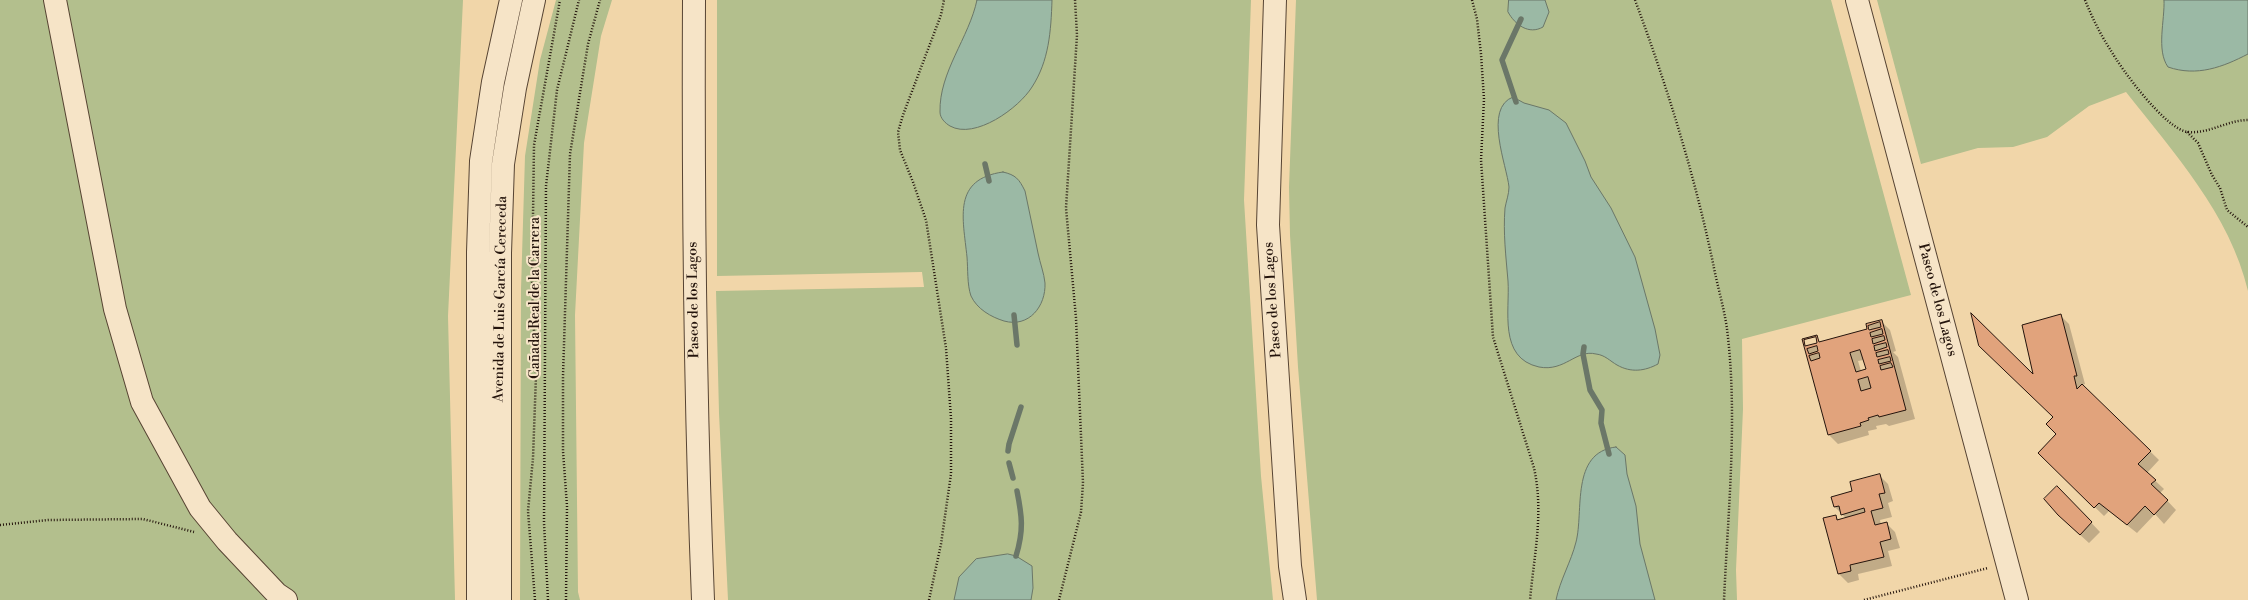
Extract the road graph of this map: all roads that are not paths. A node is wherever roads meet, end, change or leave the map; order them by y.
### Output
1 (55, 0) edge
2 (511, 0) edge
3 (534, 0) edge
4 (694, 0) edge
5 (1275, 0) edge
6 (1856, 0) edge
7 (286, 600) edge
8 (478, 600) edge
9 (500, 600) edge
10 (703, 600) edge
11 (1295, 600) edge
12 (2017, 600) edge

1 - 7 street
2 - 8 street, Avenida de Luis García Cereceda
3 - 9 street, Avenida de Luis García Cereceda
4 - 10 street, Paseo de los Lagos
5 - 11 street, Paseo de los Lagos
6 - 12 street, Paseo de los Lagos

